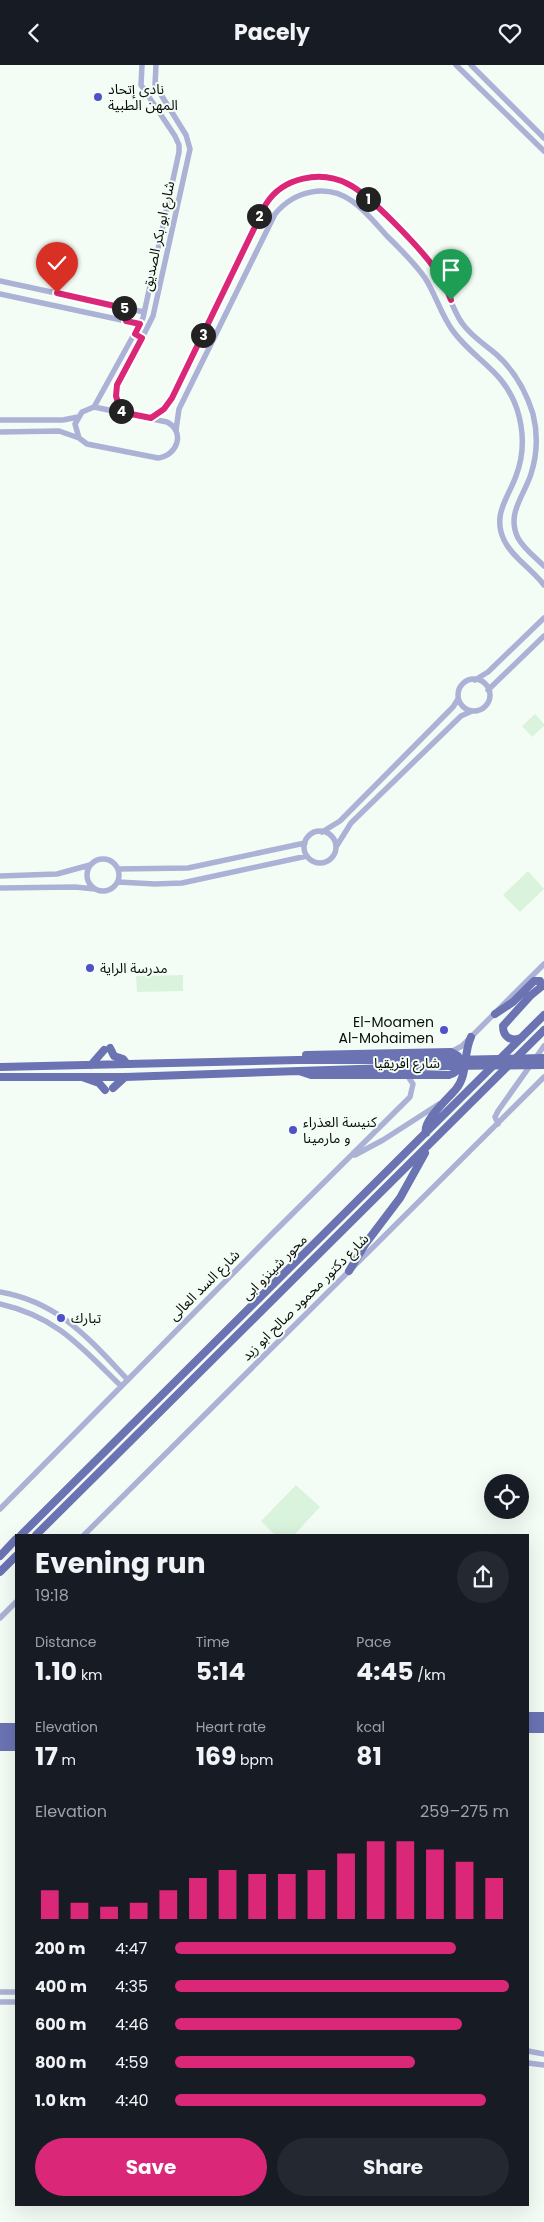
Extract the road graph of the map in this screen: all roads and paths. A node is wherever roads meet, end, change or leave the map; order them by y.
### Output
1 (142, 65) edge
2 (156, 65) edge
3 (456, 65) edge
4 (472, 65) edge
5 (186, 135) junction
6 (544, 138) edge
7 (177, 140) junction
8 (544, 151) edge
9 (0, 281) edge
10 (0, 293) edge
11 (128, 309) junction
12 (144, 312) junction
13 (126, 321) junction
14 (140, 324) junction
15 (135, 334) junction
16 (142, 338) junction
17 (94, 407) junction
18 (121, 412) junction
19 (78, 417) junction
20 (151, 418) junction
21 (0, 421) edge
22 (176, 430) junction
23 (0, 432) edge
24 (79, 437) junction
25 (544, 566) edge
26 (544, 585) edge
27 (544, 618) edge
28 (544, 636) edge
29 (475, 680) junction
30 (488, 690) junction
31 (458, 699) junction
32 (472, 711) junction
33 (322, 832) junction
34 (305, 843) junction
35 (336, 847) junction
36 (307, 856) junction
37 (90, 865) junction
38 (118, 869) junction
39 (0, 876) edge
40 (118, 882) junction
41 (0, 888) edge
42 (95, 889) junction
43 (544, 964) edge
44 (495, 1013) junction
45 (544, 1015) edge
46 (544, 1030) edge
47 (471, 1037) junction
48 (521, 1038) junction
49 (544, 1046) edge
50 (451, 1052) junction
51 (544, 1058) edge
52 (298, 1060) junction
53 (127, 1064) junction
54 (91, 1065) junction
55 (544, 1065) edge
56 (0, 1067) edge
57 (298, 1070) junction
58 (407, 1075) junction
59 (80, 1076) junction
60 (0, 1077) edge
61 (125, 1077) junction
62 (544, 1077) edge
63 (447, 1099) junction
64 (498, 1123) junction
65 (426, 1133) junction
66 (427, 1148) junction
67 (351, 1156) junction
68 (349, 1271) junction
69 (0, 1292) edge
70 (0, 1304) edge
71 (128, 1380) junction
72 (121, 1386) junction
73 (0, 1509) edge
74 (22, 1534) edge
75 (37, 1534) edge
76 (85, 1534) edge
77 (15, 1540) edge
78 (0, 1555) edge
79 (15, 1557) edge
80 (0, 1572) edge
81 (15, 1603) edge
82 (0, 1618) edge
83 (529, 1716) edge
84 (544, 1716) edge
85 (529, 1721) edge
86 (544, 1721) edge
87 (0, 1727) edge
88 (15, 1727) edge
89 (529, 1729) edge
90 (544, 1729) edge
91 (0, 1733) edge
92 (15, 1733) edge
93 (529, 1734) edge
94 (544, 1734) edge
95 (0, 1741) edge
96 (15, 1741) edge
97 (0, 1747) edge
98 (15, 1747) edge
99 (15, 1991) edge
100 (0, 1992) edge
101 (15, 2002) edge
102 (0, 2003) edge
103 (529, 2051) edge
104 (544, 2054) edge
105 (529, 2063) edge
106 (544, 2065) edge

1 - 7 street
2 - 5 street, شارع ابو بكر الصديق
3 - 8 street
4 - 6 street
5 - 7 street
5 - 16 street, شارع ابو بكر الصديق
7 - 12 street, شارع ابو بكر الصديق
9 - 11 street
10 - 13 street
11 - 12 street
11 - 13 street
12 - 14 street, شارع ابو بكر الصديق
13 - 14 street
14 - 15 street, شارع ابو بكر الصديق
15 - 16 street
15 - 17 street, شارع ابو بكر الصديق
16 - 18 street, شارع ابو بكر الصديق
17 - 18 street
17 - 19 street
18 - 20 street
19 - 21 street
19 - 24 street
20 - 22 street
20 - 25 street
22 - 24 street
22 - 26 street
23 - 24 street
27 - 29 street
28 - 30 street
29 - 30 street
29 - 31 street
30 - 32 street
31 - 32 street
31 - 33 street
32 - 35 street
33 - 34 street
33 - 35 street
34 - 36 street
34 - 38 street
35 - 36 street
36 - 40 street
37 - 38 street
37 - 39 street
37 - 42 street
38 - 40 street
40 - 42 street
41 - 42 street
43 - 44 street
44 - 47 street
44 - 48 main road
45 - 48 main road, محور شينزو ابى
46 - 66 main road, محور شينزو ابى
47 - 50 street
47 - 63 main road
48 - 65 main road, محور شينزو ابى
49 - 64 street
50 - 52 main road, شارع افريقيا
50 - 58 main road, شارع افريقيا
51 - 52 main road, bridge
52 - 53 main road, شارع افريقيا
53 - 54 main road, شارع افريقيا
53 - 54 main road
54 - 56 main road, شارع افريقيا
55 - 57 main road, bridge
57 - 58 main road, شارع افريقيا
57 - 61 main road, شارع افريقيا
58 - 67 street, شارع السد العالى
59 - 60 main road, شارع افريقيا
59 - 61 main road, شارع افريقيا
59 - 61 main road
62 - 64 street, شارع دكتور محمود صالح ابو زيد
63 - 65 main road
63 - 67 street
64 - 68 street, شارع دكتور محمود صالح ابو زيد
65 - 74 main road, محور شينزو ابى
66 - 68 main road
66 - 75 main road, محور شينزو ابى
67 - 71 street, شارع السد العالى
68 - 76 street, شارع دكتور محمود صالح ابو زيد
69 - 71 street
70 - 72 street
71 - 72 street, شارع السد العالى
72 - 73 street, شارع السد العالى
77 - 78 main road
79 - 80 main road
81 - 82 street
83 - 84 main road
85 - 86 main road
87 - 88 main road
89 - 90 main road
91 - 92 main road
93 - 94 main road
95 - 96 main road
97 - 98 main road
99 - 100 street
101 - 102 street
103 - 104 street
105 - 106 street

